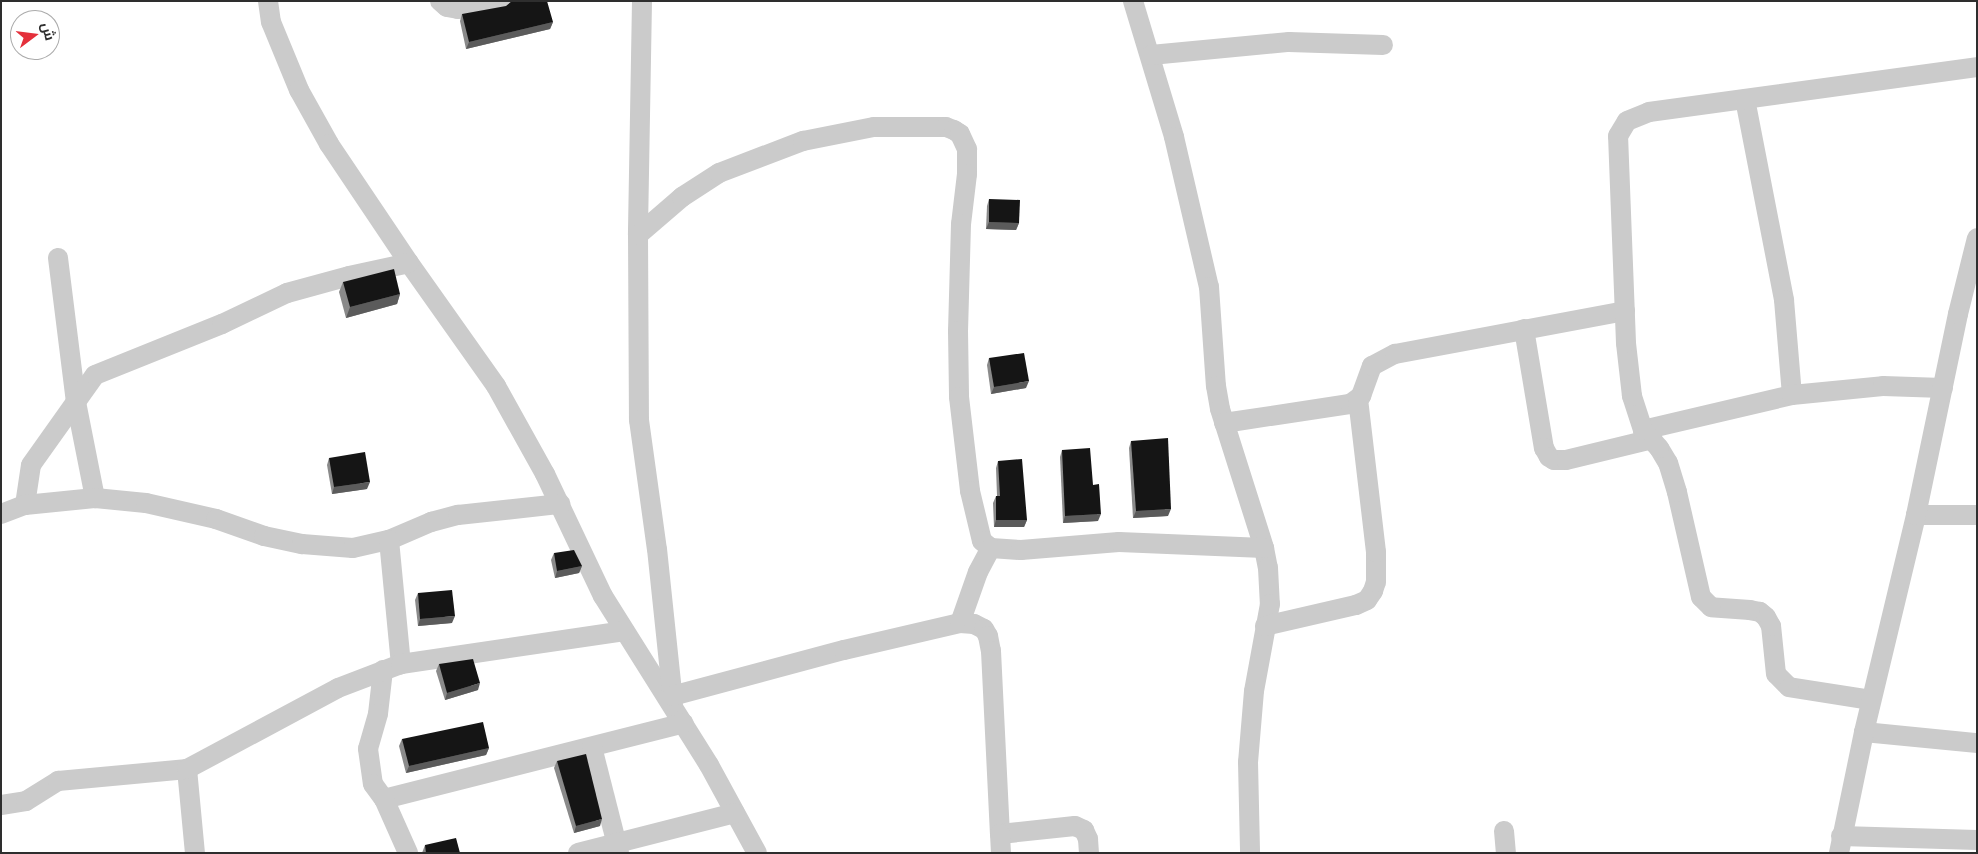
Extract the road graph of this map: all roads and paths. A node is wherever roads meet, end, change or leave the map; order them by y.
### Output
1 (268, 1) edge
2 (440, 1) edge
3 (501, 1) edge
4 (642, 1) edge
5 (1133, 1) edge
6 (1383, 44) dead end
7 (1151, 55) junction
8 (1977, 67) edge
9 (1744, 98) junction
10 (638, 234) junction
11 (1977, 238) edge
12 (58, 258) dead end
13 (409, 264) junction
14 (1625, 311) junction
15 (1524, 330) junction
16 (1943, 388) junction
17 (1792, 395) junction
18 (1358, 399) junction
19 (76, 402) junction
20 (1224, 423) junction
21 (1647, 434) junction
22 (95, 498) junction
23 (560, 504) junction
24 (25, 505) junction
25 (1, 514) edge
26 (1916, 515) junction
27 (1977, 515) edge
28 (389, 540) junction
29 (991, 548) junction
30 (1264, 548) junction
31 (960, 623) junction
32 (1265, 626) junction
33 (625, 631) junction
34 (392, 667) junction
35 (673, 700) junction
36 (1871, 700) junction
37 (684, 723) junction
38 (1864, 732) junction
39 (1977, 743) edge
40 (592, 747) junction
41 (187, 769) junction
42 (384, 800) junction
43 (1, 805) edge
44 (735, 812) junction
45 (1504, 831) dead end
46 (1977, 840) edge
47 (1000, 843) edge
48 (1840, 845) edge
49 (618, 848) edge
50 (195, 853) edge
51 (408, 853) edge
52 (578, 853) edge
53 (757, 853) edge
54 (1089, 853) edge
55 (1250, 853) edge
56 (1506, 853) edge

1 - 13 street
2 - 3 street
4 - 10 street
5 - 7 street
6 - 7 street
7 - 20 street
8 - 9 street
9 - 14 street
9 - 17 street
10 - 29 street
10 - 35 street
11 - 16 street
12 - 19 street
13 - 19 street
13 - 23 street
14 - 15 street
14 - 21 street
15 - 18 street
15 - 21 street
16 - 17 street
16 - 26 street
17 - 21 street
18 - 20 street
18 - 32 street
19 - 22 street
19 - 24 street
20 - 30 street
21 - 36 street
22 - 24 street
22 - 28 street
23 - 28 street
23 - 33 street
24 - 25 street
26 - 27 street
26 - 36 street
28 - 34 street
29 - 30 street
29 - 31 street
30 - 32 street
31 - 35 street
31 - 47 street
32 - 55 street
33 - 34 street
33 - 35 street
34 - 41 street
34 - 42 street
35 - 37 street
36 - 38 street
37 - 40 street
37 - 44 street
38 - 39 street
38 - 48 street
40 - 42 street
40 - 49 street
41 - 43 street
41 - 50 street
42 - 51 street
44 - 49 street
44 - 53 street
45 - 56 street
46 - 48 street
47 - 54 street
49 - 52 street

